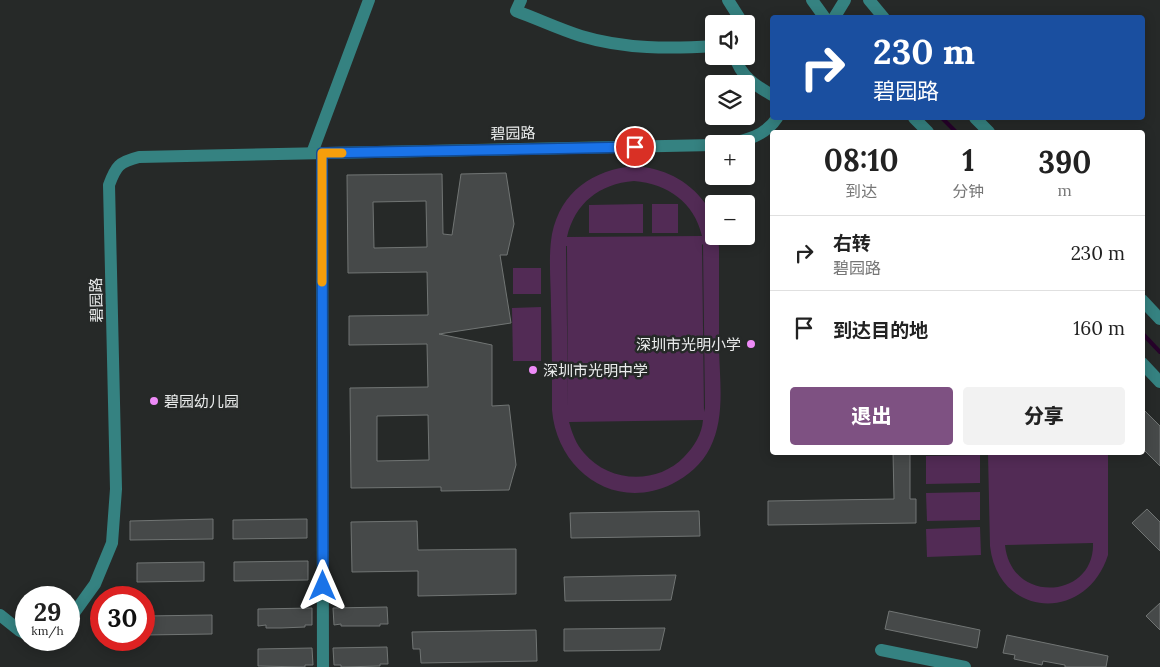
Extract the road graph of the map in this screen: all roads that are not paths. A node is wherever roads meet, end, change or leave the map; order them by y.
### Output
1 (369, 0) edge
2 (520, 0) edge
3 (728, 0) edge
4 (812, 0) edge
5 (845, 0) edge
6 (869, 0) edge
7 (737, 15) edge
8 (823, 15) edge
9 (836, 15) edge
10 (882, 15) edge
11 (705, 47) edge
12 (739, 65) edge
13 (770, 94) edge
14 (776, 120) edge
15 (916, 120) edge
16 (978, 120) edge
17 (926, 130) edge
18 (987, 130) edge
19 (755, 137) edge
20 (705, 145) edge
21 (317, 153) junction
22 (1145, 303) edge
23 (1160, 319) edge
24 (1145, 366) edge
25 (1160, 382) edge
26 (80, 605) edge
27 (0, 616) edge
28 (15, 627) edge
29 (881, 650) dead end
30 (323, 667) edge
31 (965, 667) edge

1 - 21 street
2 - 11 street
3 - 7 street
4 - 8 street
5 - 9 street
6 - 10 street
12 - 13 street
14 - 19 street
15 - 17 street
16 - 18 street
20 - 21 street, 碧园路
21 - 26 street, 碧园路
21 - 30 street
22 - 23 street
24 - 25 street
27 - 28 street
29 - 31 street

